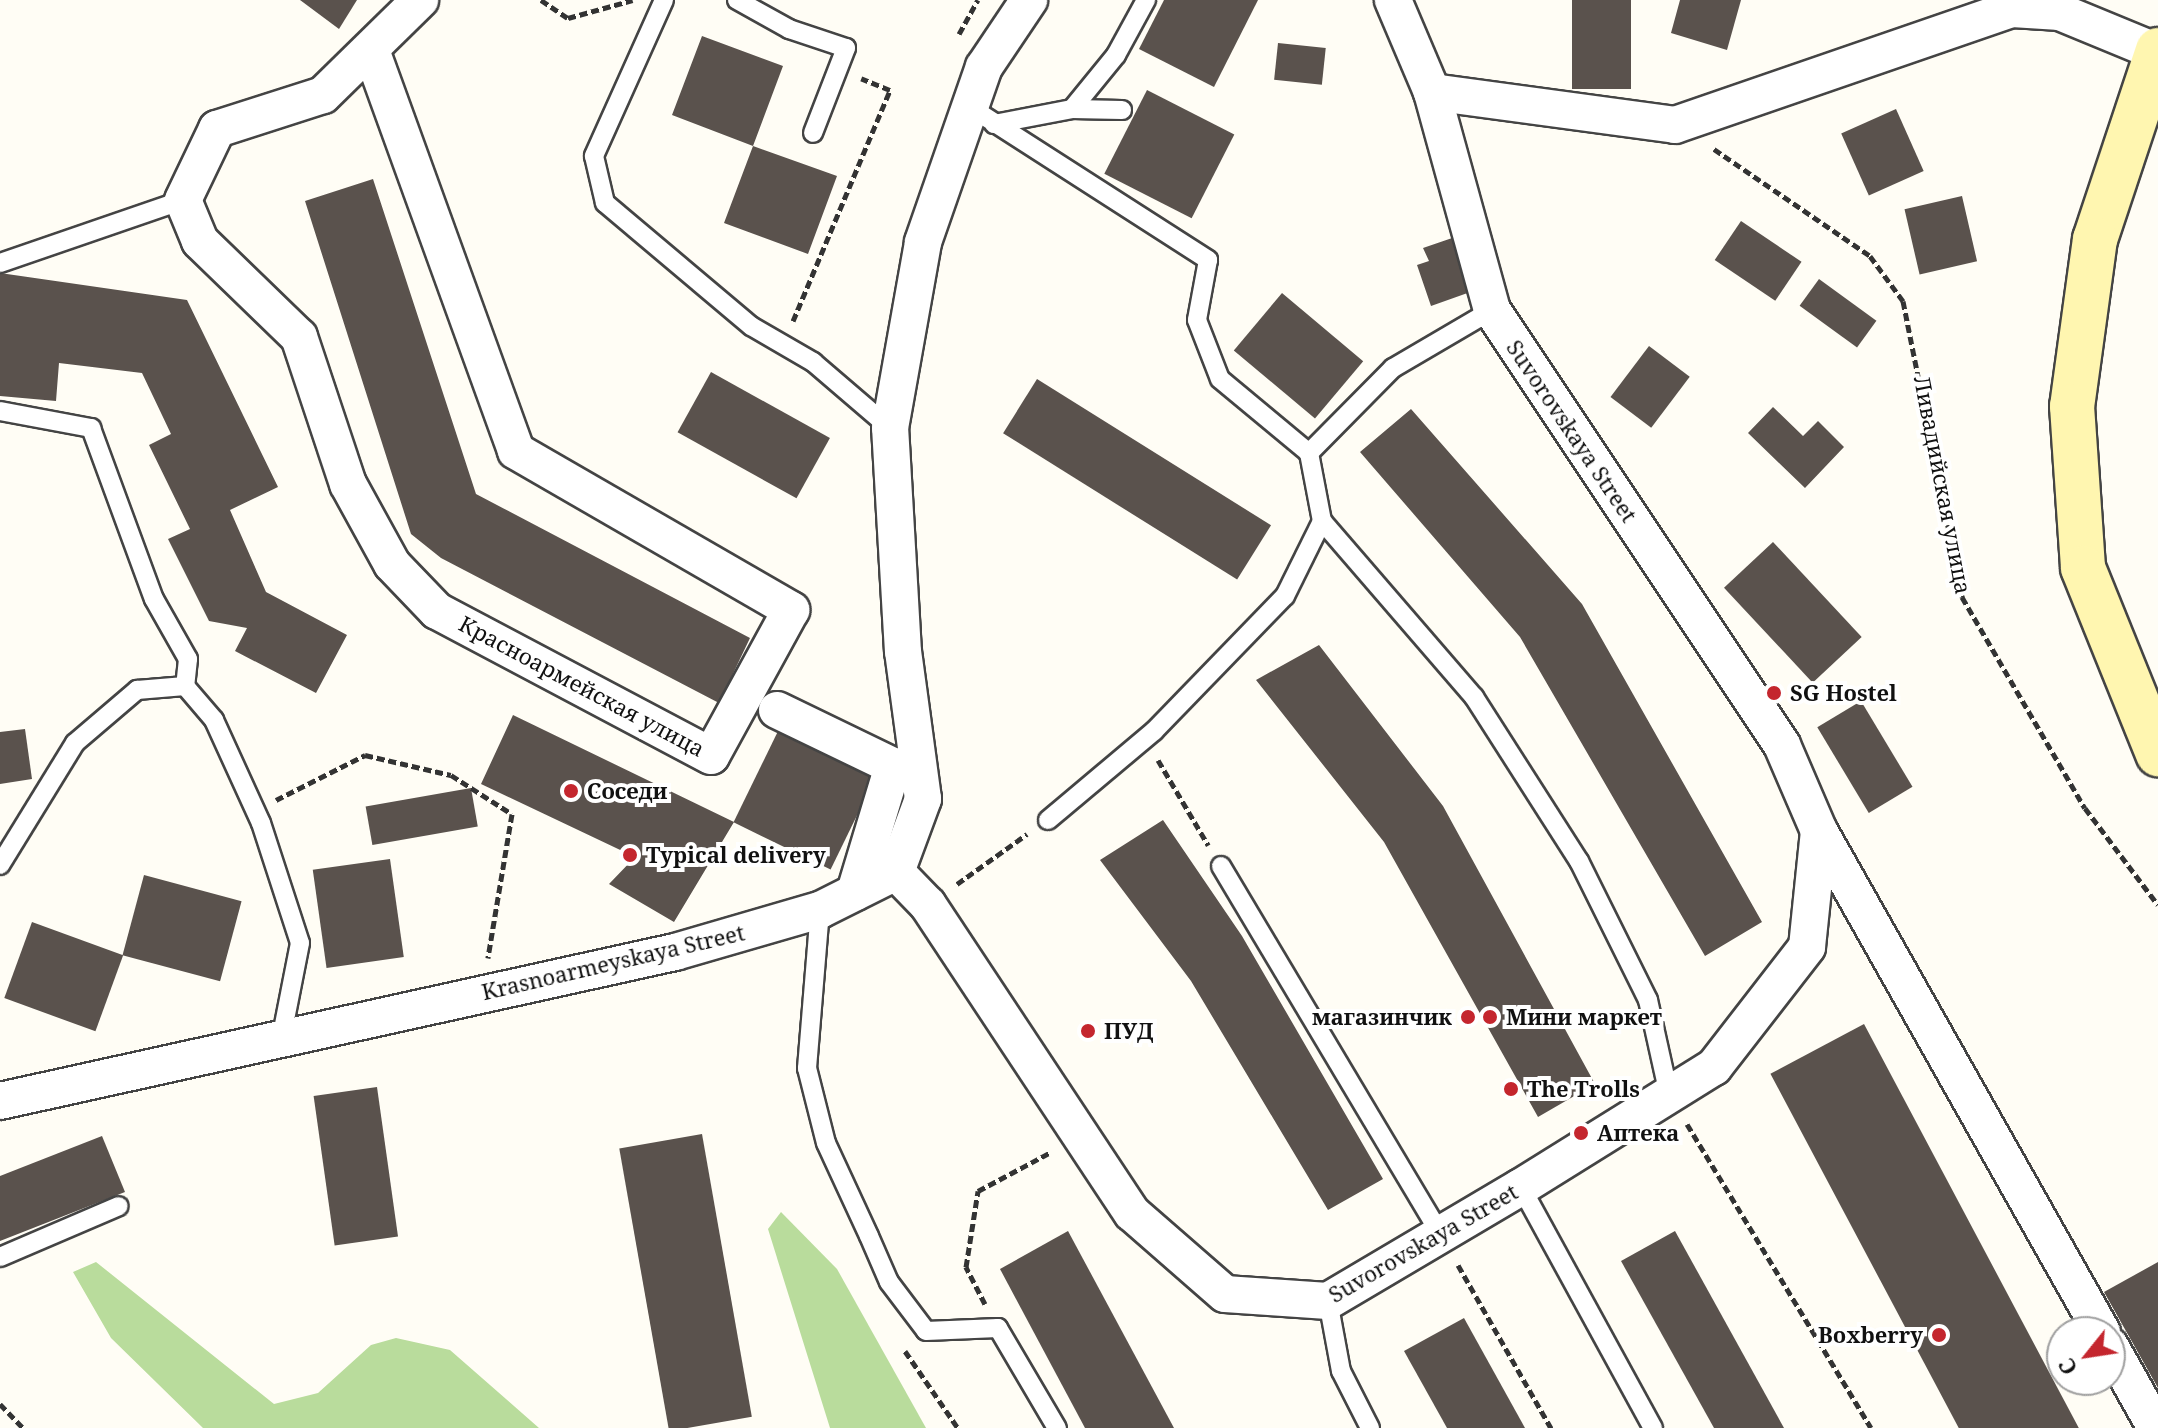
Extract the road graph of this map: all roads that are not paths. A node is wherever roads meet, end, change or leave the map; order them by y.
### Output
1 (420, 0) edge
2 (664, 0) edge
3 (737, 0) edge
4 (1029, 0) edge
5 (1146, 0) edge
6 (1393, 0) edge
7 (371, 50) junction
8 (2157, 51) edge
9 (1432, 92) junction
10 (1072, 109) junction
11 (1122, 110) dead end
12 (982, 116) junction
13 (2158, 131) edge
14 (813, 133) dead end
15 (183, 200) junction
16 (0, 263) edge
17 (1492, 310) junction
18 (0, 411) edge
19 (890, 428) junction
20 (1309, 453) junction
21 (1322, 521) junction
22 (185, 686) junction
23 (2158, 694) edge
24 (777, 710) dead end
25 (2158, 754) edge
26 (1048, 820) road end
27 (1819, 831) junction
28 (1221, 866) road end
29 (3, 867) edge
30 (896, 872) junction
31 (855, 892) junction
32 (820, 910) junction
33 (282, 1035) junction
34 (1669, 1095) junction
35 (0, 1100) edge
36 (1521, 1187) junction
37 (119, 1206) dead end
38 (1440, 1233) junction
39 (0, 1257) edge
40 (1328, 1301) junction
41 (2093, 1316) edge
42 (2126, 1375) edge
43 (1057, 1428) edge
44 (1370, 1428) edge
45 (1653, 1428) edge
46 (2156, 1428) edge

1 - 7 street
2 - 19 lane
3 - 14 lane
4 - 12 street
5 - 10 lane
6 - 9 street, Suvorovskaya Street
7 - 15 street
7 - 15 street, Красноармейская улица
8 - 9 street
8 - 25 main road
9 - 17 street, Suvorovskaya Street
10 - 11 lane
10 - 12 lane
12 - 19 street
12 - 20 lane
13 - 23 main road
15 - 16 lane
17 - 20 lane
17 - 27 street, Suvorovskaya Street
18 - 22 lane
19 - 30 street
20 - 21 lane
21 - 26 lane
21 - 34 lane
22 - 29 lane
22 - 33 lane
24 - 31 street
27 - 34 street, Suvorovskaya Street
27 - 41 street, Suvorovskaya Street
28 - 38 lane
30 - 31 street, Krasnoarmeyskaya Street
30 - 40 street, Suvorovskaya Street
31 - 32 street, Krasnoarmeyskaya Street
32 - 33 street, Krasnoarmeyskaya Street
32 - 43 lane
33 - 35 street, Krasnoarmeyskaya Street
34 - 36 street, Suvorovskaya Street
36 - 38 street, Suvorovskaya Street
36 - 45 lane
37 - 39 lane
38 - 40 street, Suvorovskaya Street
40 - 44 lane
42 - 46 street

